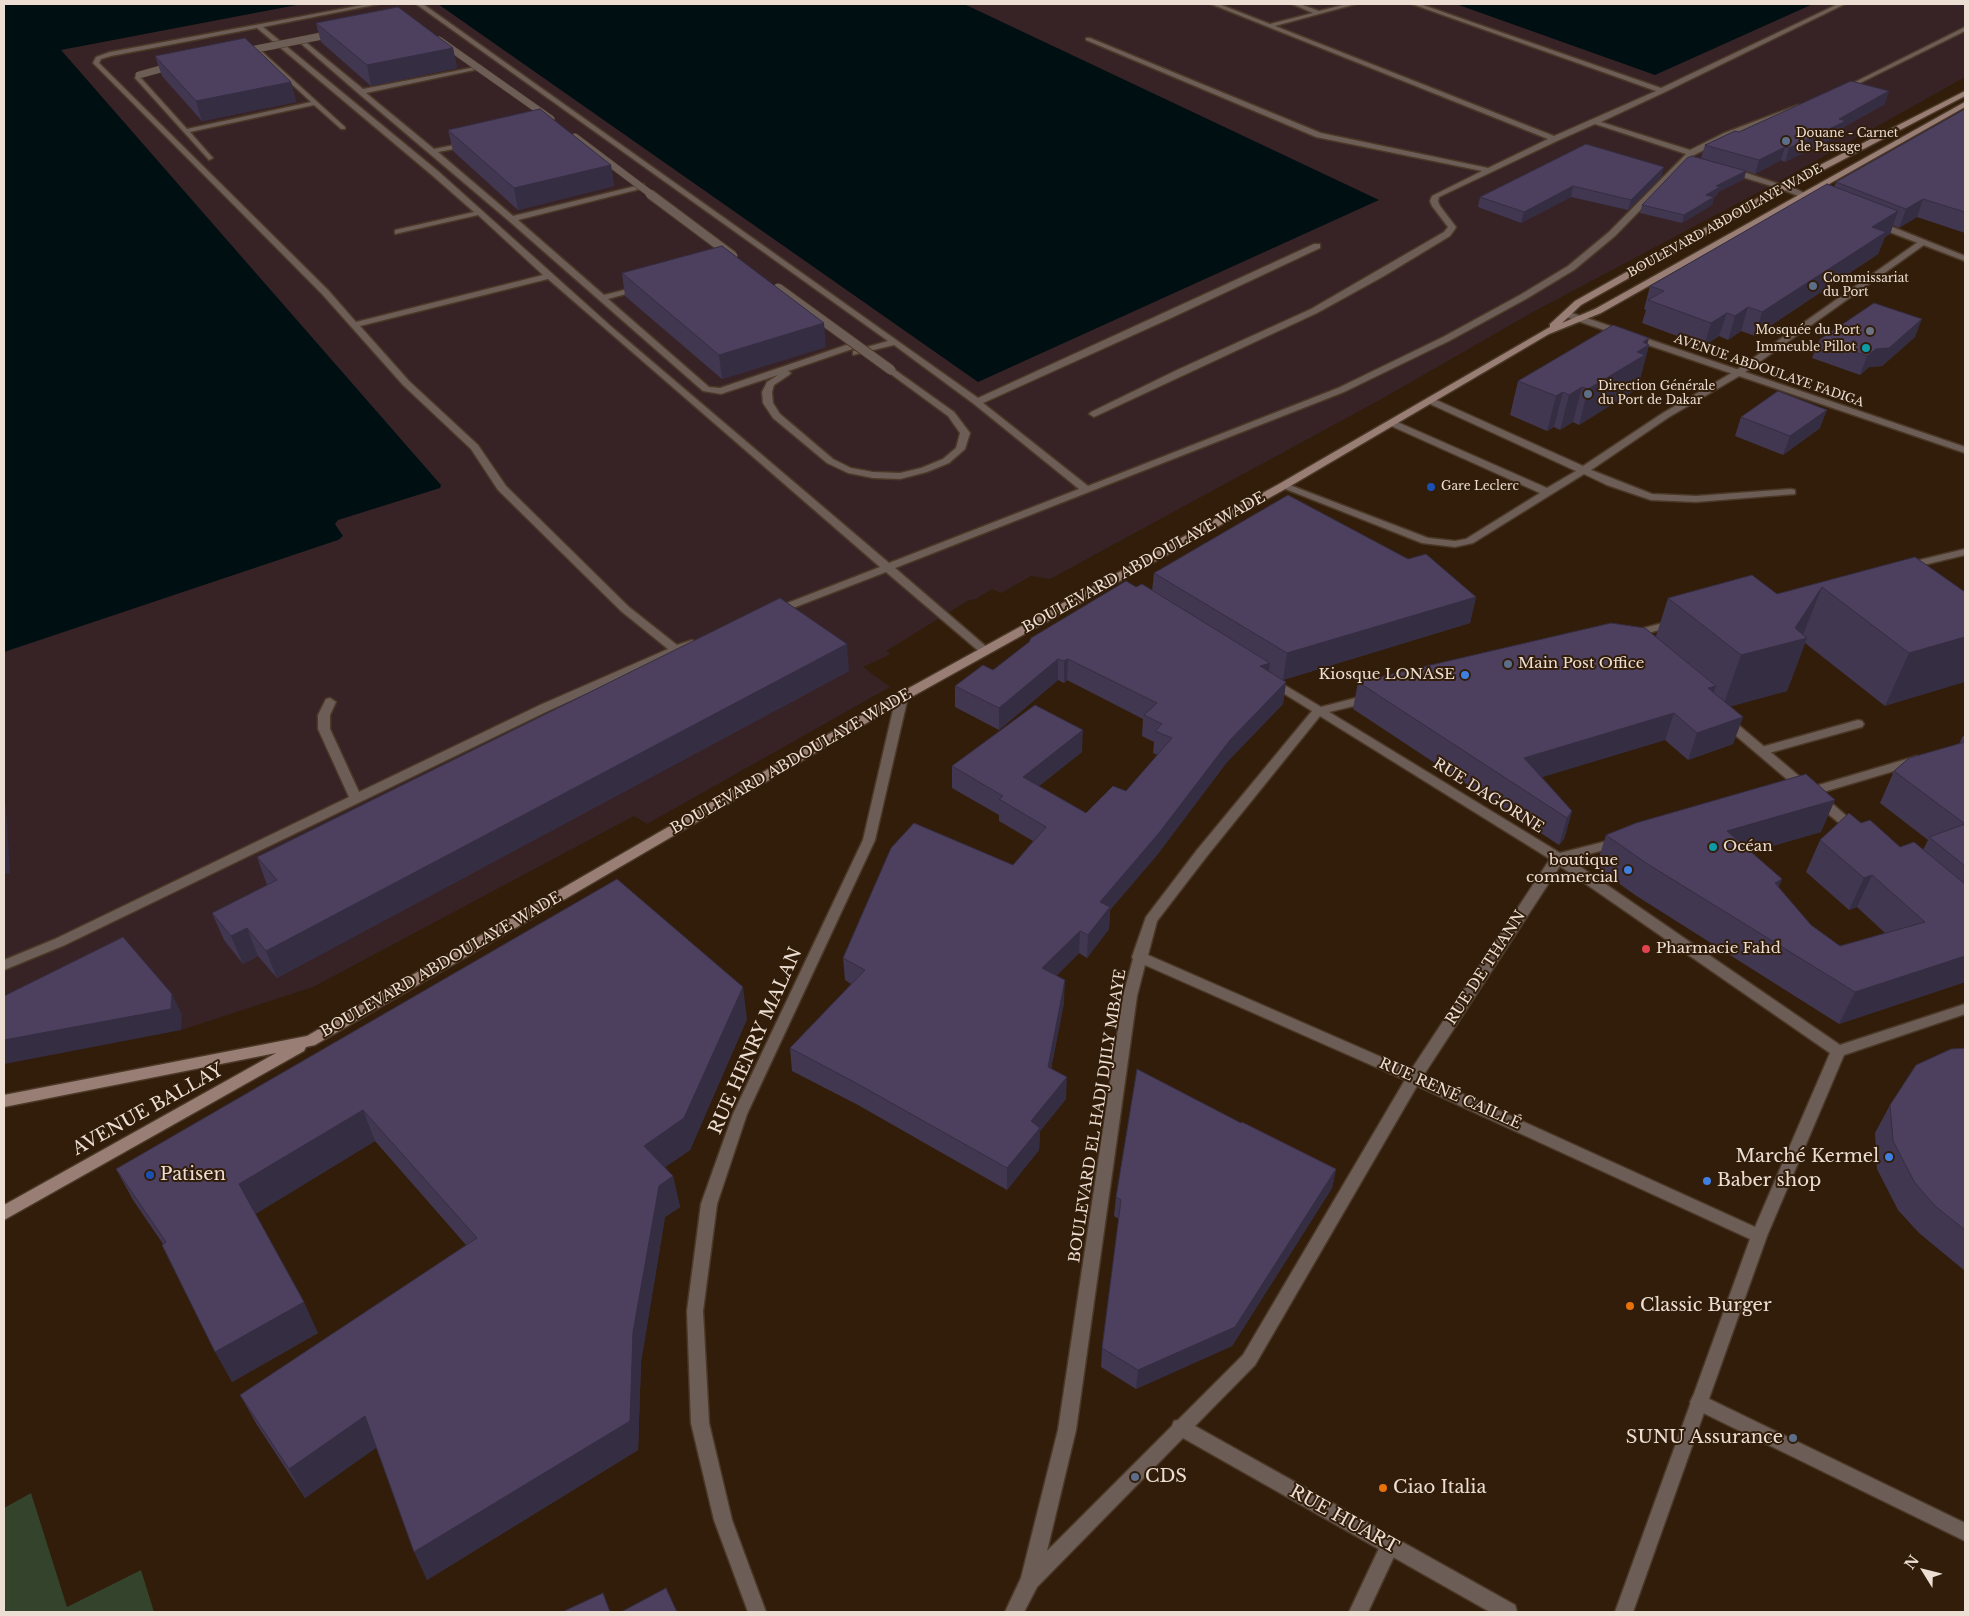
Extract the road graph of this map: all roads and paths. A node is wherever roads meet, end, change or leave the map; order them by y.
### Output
1 (376, 4) edge
2 (419, 4) edge
3 (1214, 4) edge
4 (1295, 4) edge
5 (1353, 4) edge
6 (1415, 4) edge
7 (1842, 4) edge
8 (1319, 13) junction
9 (1270, 26) junction
10 (259, 27) junction
11 (1965, 29) edge
12 (347, 31) edge
13 (434, 36) edge
14 (1088, 39) dead end
15 (300, 40) junction
16 (257, 49) junction
17 (229, 54) edge
18 (183, 64) edge
19 (479, 67) junction
20 (1663, 91) junction
21 (360, 92) junction
22 (1837, 92) edge
23 (1965, 93) edge
24 (316, 103) junction
25 (1807, 103) edge
26 (1965, 104) edge
27 (1595, 122) junction
28 (548, 125) edge
29 (343, 128) dead end
30 (564, 129) edge
31 (187, 130) junction
32 (1554, 139) junction
33 (475, 142) edge
34 (430, 152) junction
35 (1691, 157) junction
36 (209, 158) dead end
37 (1724, 169) edge
38 (1487, 170) junction
39 (641, 186) junction
40 (1784, 187) junction
41 (1803, 194) junction
42 (1822, 202) edge
43 (478, 212) junction
44 (512, 219) junction
45 (1868, 220) edge
46 (398, 232) dead end
47 (1924, 242) junction
48 (1317, 246) dead end
49 (1965, 258) edge
50 (730, 262) edge
51 (548, 276) junction
52 (770, 282) edge
53 (648, 285) edge
54 (603, 298) junction
55 (1566, 314) junction
56 (1578, 319) junction
57 (354, 325) junction
58 (1546, 332) junction
59 (895, 342) junction
60 (855, 345) junction
61 (1738, 373) junction
62 (1431, 401) junction
63 (977, 402) junction
64 (1094, 414) dead end
65 (1392, 423) junction
66 (1965, 450) edge
67 (1584, 470) junction
68 (1283, 486) junction
69 (1087, 490) junction
70 (1547, 492) junction
71 (1791, 492) dead end
72 (1965, 552) edge
73 (889, 568) junction
74 (1892, 570) edge
75 (768, 614) edge
76 (1692, 619) edge
77 (703, 639) edge
78 (1640, 648) edge
79 (675, 649) junction
80 (985, 651) junction
81 (1260, 674) edge
82 (1384, 694) edge
83 (902, 697) junction
84 (330, 702) dead end
85 (1318, 710) junction
86 (1716, 713) edge
87 (1858, 724) dead end
88 (1762, 751) junction
89 (1929, 756) edge
90 (1810, 792) junction
91 (1792, 797) edge
92 (356, 799) junction
93 (1862, 835) edge
94 (1632, 839) edge
95 (1558, 858) junction
96 (1139, 957) junction
97 (4, 965) edge
98 (1965, 1009) edge
99 (310, 1041) junction
100 (1838, 1051) junction
101 (1414, 1078) junction
102 (4, 1100) edge
103 (4, 1213) edge
104 (1759, 1236) junction
105 (1700, 1402) junction
106 (1180, 1427) junction
107 (1965, 1532) edge
108 (1390, 1546) junction
109 (1030, 1581) junction
110 (757, 1612) edge
111 (1014, 1612) edge
112 (1358, 1612) edge
113 (1508, 1612) edge
114 (1624, 1612) edge

1 - 10 street
2 - 59 street
3 - 9 street
4 - 8 street
5 - 8 street
6 - 20 street
7 - 20 street
8 - 9 street
9 - 32 street
10 - 43 street
10 - 57 street
11 - 22 street
12 - 15 street, bridge
13 - 19 street, bridge
14 - 38 street
15 - 16 street, bridge
15 - 21 street
16 - 17 street, bridge
16 - 24 street
18 - 31 street, bridge
19 - 21 street
19 - 28 street, bridge
20 - 27 street
21 - 34 street
23 - 40 street, BOULEVARD ABDOULAYE WADE
24 - 29 street
24 - 31 street
25 - 35 street
26 - 41 street, BOULEVARD ABDOULAYE WADE
27 - 32 street
27 - 35 street
30 - 39 street, bridge
31 - 36 street
32 - 38 street
33 - 34 street
34 - 44 street
35 - 69 street
37 - 40 street
38 - 64 street
39 - 44 street
39 - 50 street, bridge
40 - 41 street
40 - 55 street, BOULEVARD ABDOULAYE WADE
41 - 42 street
41 - 56 street, BOULEVARD ABDOULAYE WADE
43 - 46 street
43 - 51 street
44 - 54 street
45 - 47 street
47 - 49 street
47 - 61 street
48 - 63 street
51 - 57 street
51 - 73 street
52 - 60 street, bridge
53 - 54 street
54 - 60 street
55 - 56 street, AVENUE ABDOULAYE FADIGA
55 - 58 street, BOULEVARD ABDOULAYE WADE
56 - 58 street, BOULEVARD ABDOULAYE WADE
56 - 61 street, AVENUE ABDOULAYE FADIGA
57 - 79 street
58 - 62 street, BOULEVARD ABDOULAYE WADE
59 - 60 street, bridge
59 - 63 street
61 - 66 street, AVENUE ABDOULAYE FADIGA
61 - 67 street
62 - 65 street, BOULEVARD ABDOULAYE WADE
62 - 67 street
63 - 69 street
65 - 68 street, BOULEVARD ABDOULAYE WADE
65 - 70 street
67 - 70 street
67 - 71 street
68 - 70 street
68 - 80 street, BOULEVARD ABDOULAYE WADE
69 - 73 street
72 - 74 street
73 - 75 street
73 - 80 street
76 - 78 street
77 - 79 street
79 - 92 street
80 - 83 street, BOULEVARD ABDOULAYE WADE
81 - 85 street, RUE DAGORNE
82 - 85 street
83 - 99 street, BOULEVARD ABDOULAYE WADE
83 - 110 street, RUE HENRY MALAN
84 - 92 street
85 - 95 street, RUE DAGORNE
85 - 96 street, BOULEVARD EL HADJ DJILY MBAYE
86 - 88 street
87 - 88 street
88 - 90 street
89 - 90 street
90 - 91 street
90 - 93 street
92 - 97 street
94 - 95 street
95 - 100 street, RUE DAGORNE
95 - 101 street, RUE DE THANN
96 - 101 street, RUE RENÉ CAILLÉ
96 - 109 street, BOULEVARD EL HADJ DJILY MBAYE
98 - 100 street
99 - 102 street, BOULEVARD ABDOULAYE WADE
99 - 103 street, AVENUE BALLAY
100 - 104 street
101 - 104 street, RUE RENÉ CAILLÉ
101 - 106 street, RUE DE THANN
104 - 105 street
105 - 107 street
105 - 114 street
106 - 108 street, RUE HUART
106 - 109 street, RUE DE THANN
108 - 112 street
108 - 113 street, RUE HUART
109 - 111 street, BOULEVARD EL HADJ DJILY MBAYE

